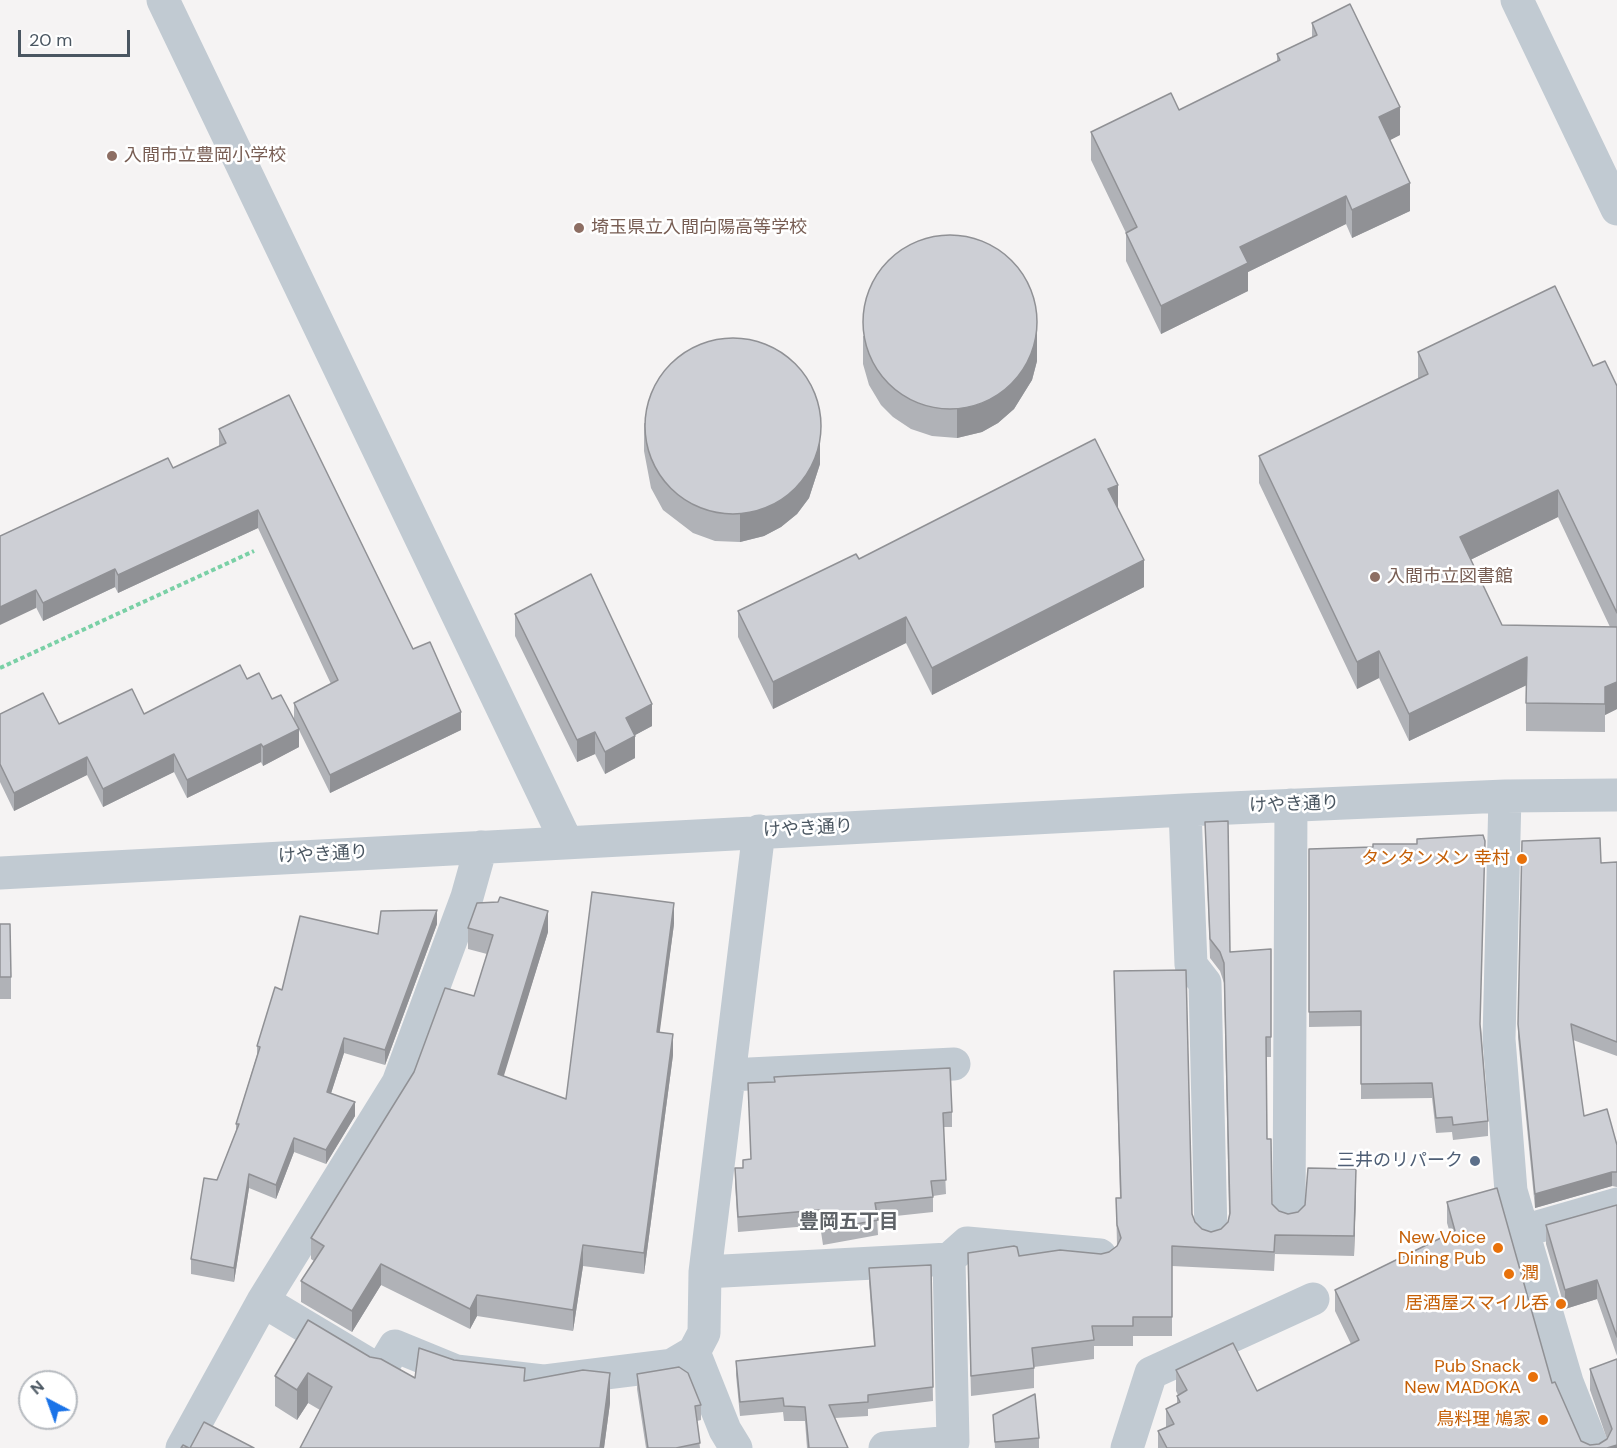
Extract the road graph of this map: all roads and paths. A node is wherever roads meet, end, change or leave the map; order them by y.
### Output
1 (163, 0) edge
2 (1517, 0) edge
3 (1617, 209) edge
4 (254, 551) dead end
5 (0, 668) edge
6 (1617, 795) edge
7 (1505, 796) junction
8 (1291, 805) junction
9 (1185, 810) junction
10 (759, 831) junction
11 (567, 843) junction
12 (481, 847) junction
13 (0, 873) edge
14 (954, 1064) dead end
15 (729, 1075) junction
16 (1617, 1204) edge
17 (1289, 1215) edge
18 (1523, 1231) junction
19 (1211, 1233) edge
20 (1102, 1255) edge
21 (949, 1258) junction
22 (705, 1272) junction
23 (1313, 1299) dead end
24 (263, 1301) junction
25 (694, 1352) junction
26 (953, 1445) edge
27 (182, 1448) edge
28 (736, 1448) edge
29 (885, 1448) edge
30 (1127, 1448) edge
31 (1593, 1448) edge

1 - 11 street
2 - 3 street
4 - 5 path
6 - 7 street, けやき通り
7 - 8 street, けやき通り
7 - 18 street
8 - 9 street, けやき通り
8 - 17 street
9 - 10 street, けやき通り
9 - 19 street
10 - 11 street, けやき通り
10 - 15 street
11 - 12 street, けやき通り
12 - 13 street, けやき通り
12 - 24 street
14 - 15 street
15 - 22 street
16 - 18 street
18 - 31 street
20 - 21 street
21 - 22 street
21 - 26 street
22 - 25 street
23 - 30 street
24 - 25 street
24 - 27 street
25 - 28 street
26 - 29 street

